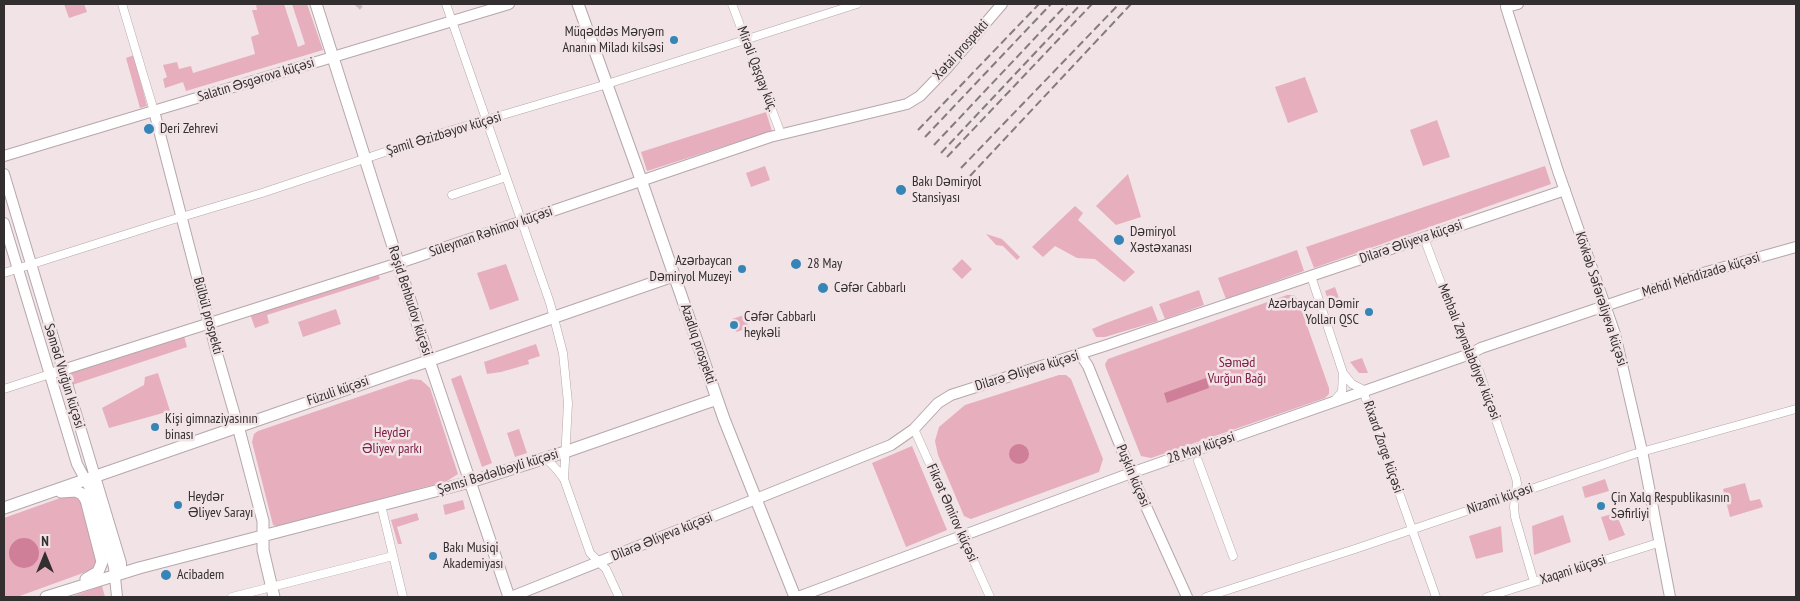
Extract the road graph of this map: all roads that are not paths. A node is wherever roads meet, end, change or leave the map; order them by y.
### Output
1 (122, 4) edge
2 (316, 4) edge
3 (446, 4) edge
4 (509, 4) edge
5 (578, 4) edge
6 (732, 4) edge
7 (857, 4) edge
8 (1002, 4) edge
9 (1518, 4) edge
10 (452, 22) junction
11 (745, 40) junction
12 (333, 57) junction
13 (607, 84) junction
14 (920, 96) joint
15 (154, 111) junction
16 (486, 121) junction
17 (781, 134) junction
18 (4, 156) edge
19 (365, 159) junction
20 (4, 174) edge
21 (506, 177) junction
22 (641, 180) junction
23 (1565, 190) junction
24 (452, 195) dead end
25 (182, 217) junction
26 (522, 221) junction
27 (4, 223) edge
28 (1424, 238) junction
29 (1796, 247) edge
30 (398, 263) junction
31 (30, 264) junction
32 (17, 268) junction
33 (4, 273) edge
34 (674, 276) junction
35 (1311, 276) junction
36 (1606, 306) junction
37 (554, 317) junction
38 (210, 324) junction
39 (1080, 354) junction
40 (1470, 354) junction
41 (429, 360) junction
42 (62, 370) junction
43 (50, 374) junction
44 (1343, 374) junction
45 (4, 389) edge
46 (1362, 391) junction
47 (717, 399) junction
48 (1333, 402) junction
49 (1796, 409) edge
50 (238, 426) junction
51 (914, 429) junction
52 (1642, 451) junction
53 (565, 452) junction
54 (546, 458) junction
55 (1198, 461) dead end
56 (1131, 472) junction
57 (89, 477) junction
58 (564, 479) junction
59 (470, 482) junction
60 (1515, 494) junction
61 (755, 500) junction
62 (22, 501) junction
63 (381, 505) junction
64 (4, 508) edge
65 (1412, 530) junction
66 (962, 537) junction
67 (262, 540) junction
68 (1658, 543) junction
69 (393, 556) junction
70 (1232, 556) dead end
71 (600, 562) junction
72 (115, 575) junction
73 (1534, 582) junction
74 (273, 592) edge
75 (46, 597) edge
76 (117, 597) edge
77 (232, 597) edge
78 (403, 597) edge
79 (510, 597) edge
80 (619, 597) edge
81 (797, 597) edge
82 (990, 597) edge
83 (1187, 597) edge
84 (1206, 597) edge
85 (1436, 597) edge
86 (1487, 597) edge
87 (1670, 597) edge

1 - 15 street
2 - 12 main road, Rəşid Behbudov küçəsi
3 - 10 street
4 - 10 main road, Salatın Əsgərova küçəsi
5 - 13 main road, Azadlıq prospekti
6 - 11 street, Mirəli Qaşqay küç.
7 - 11 street, Şamil Əzizbəyov küçəsi
8 - 14 main road, Xətai prospekti
9 - 23 main road, Kövkəb Səfərəliyeva küçəsi
10 - 12 main road, Salatın Əsgərova küçəsi
10 - 16 street
11 - 13 street, Şamil Əzizbəyov küçəsi
11 - 17 street, Mirəli Qaşqay küç.
12 - 15 main road, Salatın Əsgərova küçəsi
12 - 19 main road, Rəşid Behbudov küçəsi
13 - 16 street, Şamil Əzizbəyov küçəsi
13 - 22 main road, Azadlıq prospekti
14 - 17 main road, Süleyman Rəhimov küçəsi
15 - 18 main road, Salatın Əsgərova küçəsi
15 - 25 main road, Bülbül prospekti
16 - 19 street, Şamil Əzizbəyov küçəsi
16 - 21 street
17 - 22 main road, Süleyman Rəhimov küçəsi
19 - 25 street, Şamil Əzizbəyov küçəsi
19 - 30 main road, Rəşid Behbudov küçəsi
20 - 31 main road, Səməd Vurğun küçəsi
21 - 24 street
21 - 26 street
22 - 26 main road, Süleyman Rəhimov küçəsi
22 - 34 main road, Azadlıq prospekti
23 - 28 main road, Dilarə Əliyeva küçəsi
23 - 36 main road, Kövkəb Səfərəliyeva küçəsi
25 - 31 street, Şamil Əzizbəyov küçəsi
25 - 38 main road, Bülbül prospekti
26 - 30 main road, Süleyman Rəhimov küçəsi
26 - 37 street
27 - 32 main road, Səməd Vurğun küçəsi
28 - 35 main road, Dilarə Əliyeva küçəsi
28 - 40 street, Mehbalı Zeynalabdıyev küçəsi
29 - 36 main road, Mehdi Mehdizadə küçəsi
30 - 38 main road, Süleyman Rəhimov küçəsi
30 - 41 main road, Rəşid Behbudov küçəsi
31 - 32 street, Şamil Əzizbəyov küçəsi
31 - 42 main road, Səməd Vurğun küçəsi
32 - 33 street
32 - 43 main road, Səməd Vurğun küçəsi
34 - 37 main road, Füzuli küçəsi
34 - 47 main road, Azadlıq prospekti
35 - 39 main road, Dilarə Əliyeva küçəsi
35 - 44 street
36 - 40 main road, 28 May küçəsi
36 - 52 main road, Kövkəb Səfərəliyeva küçəsi
37 - 41 main road, Füzuli küçəsi
37 - 53 street
38 - 42 main road, Süleyman Rəhimov küçəsi
38 - 50 main road, Bülbül prospekti
39 - 51 main road, Dilarə Əliyeva küçəsi
39 - 56 main road, Puşkin küçəsi
40 - 46 main road, 28 May küçəsi
40 - 60 street, Mehbalı Zeynalabdıyev küçəsi
41 - 50 main road, Füzuli küçəsi
41 - 59 main road, Rəşid Behbudov küçəsi
42 - 43 main road, Süleyman Rəhimov küçəsi
42 - 57 main road, Səməd Vurğun küçəsi
43 - 45 street
43 - 57 main road, Səməd Vurğun küçəsi
44 - 46 street, Rixard Zorge küçəsi
44 - 48 street
46 - 48 main road, 28 May küçəsi
46 - 65 street, Rixard Zorge küçəsi
47 - 53 main road, Şəmsi Bədəlbəyli küçəsi
47 - 61 main road, Azadlıq prospekti
48 - 56 main road, 28 May küçəsi
49 - 52 street, Nizami küçəsi
50 - 57 main road, Füzuli küçəsi
50 - 67 main road, Bülbül prospekti
51 - 61 main road, Dilarə Əliyeva küçəsi
51 - 66 street, Fikrət Əmirov küçəsi
52 - 60 street, Nizami küçəsi
52 - 68 main road, Kövkəb Səfərəliyeva küçəsi
53 - 54 main road, Şəmsi Bədəlbəyli küçəsi
53 - 58 street
54 - 58 street
54 - 59 main road, Şəmsi Bədəlbəyli küçəsi
55 - 70 street
56 - 66 main road, 28 May küçəsi
56 - 83 main road, Puşkin küçəsi
57 - 62 main road, Füzuli küçəsi
57 - 72 main road, Səməd Vurğun küçəsi
58 - 71 street
59 - 63 main road, Şəmsi Bədəlbəyli küçəsi
59 - 79 main road, Rəşid Behbudov küçəsi
60 - 65 street, Nizami küçəsi
60 - 73 street, Mehbalı Zeynalabdıyev küçəsi
61 - 71 main road, Dilarə Əliyeva küçəsi
61 - 81 main road, Azadlıq prospekti
62 - 64 main road, Füzuli küçəsi
62 - 75 main road
63 - 67 main road, Şəmsi Bədəlbəyli küçəsi
63 - 69 street
65 - 84 street, Nizami küçəsi
65 - 85 street, Rixard Zorge küçəsi
66 - 81 main road, 28 May küçəsi
66 - 82 street, Fikrət Əmirov küçəsi
67 - 72 main road, Şəmsi Bədəlbəyli küçəsi
67 - 74 main road
68 - 73 street, Xaqani küçəsi
68 - 87 main road, Kövkəb Səfərəliyeva küçəsi
69 - 74 street
69 - 78 street
71 - 79 main road, Dilarə Əliyeva küçəsi
71 - 80 street
72 - 75 main road
72 - 76 main road, Səməd Vurğun küçəsi
73 - 86 street, Xaqani küçəsi
74 - 77 street

